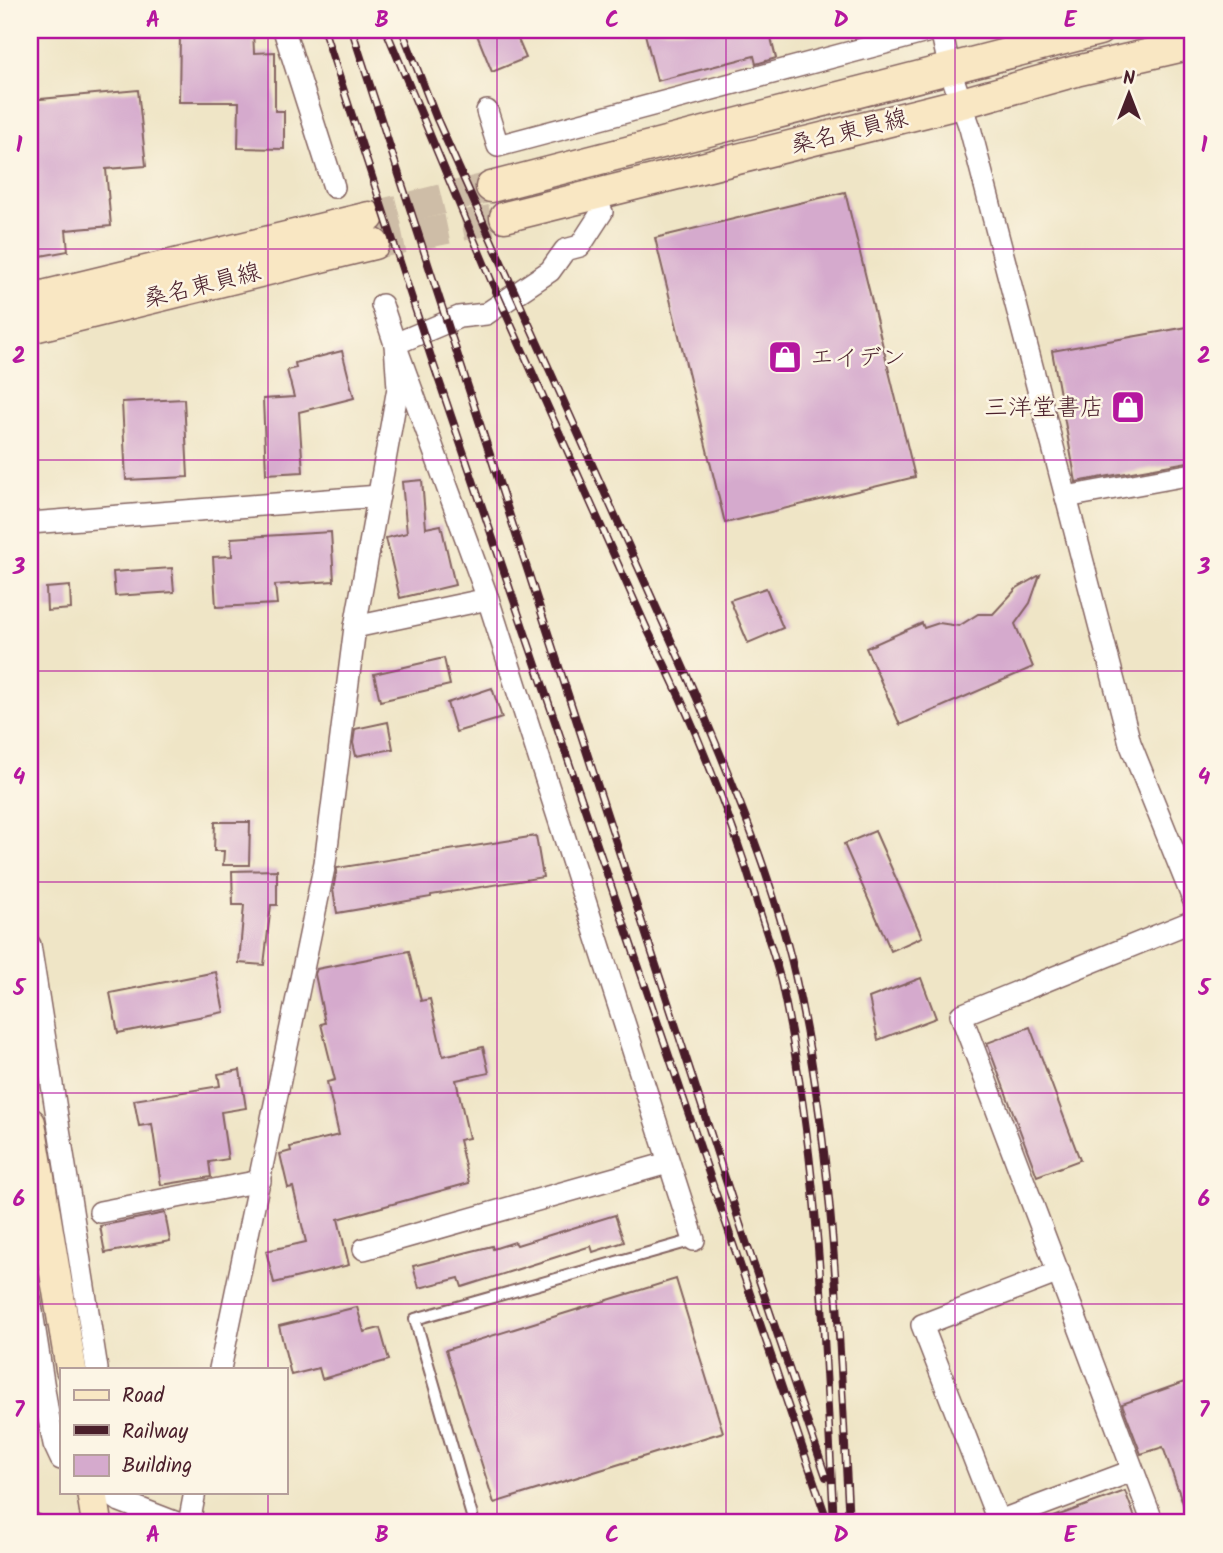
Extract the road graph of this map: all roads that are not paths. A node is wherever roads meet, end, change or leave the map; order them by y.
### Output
1 (284, 30) edge
2 (934, 30) edge
3 (940, 30) edge
4 (1098, 30) edge
5 (1193, 44) edge
6 (950, 70) junction
7 (962, 103) junction
8 (487, 111) dead end
9 (334, 187) dead end
10 (491, 187) tunnel mouth
11 (602, 212) dead end
12 (505, 217) tunnel mouth
13 (30, 299) edge
14 (382, 305) dead end
15 (30, 328) edge
16 (395, 344) junction
17 (1193, 474) edge
18 (379, 496) junction
19 (1066, 497) junction
20 (30, 523) edge
21 (488, 599) junction
22 (355, 627) junction
23 (1193, 899) edge
24 (1193, 921) edge
25 (30, 945) edge
26 (30, 1124) edge
27 (668, 1163) junction
28 (260, 1181) junction
29 (100, 1212) dead end
30 (694, 1240) joint
31 (364, 1249) dead end
32 (1059, 1272) junction
33 (30, 1299) edge
34 (71, 1368) edge
35 (97, 1368) edge
36 (220, 1368) edge
37 (60, 1457) edge
38 (1132, 1471) junction
39 (92, 1494) edge
40 (110, 1494) edge
41 (193, 1494) edge
42 (97, 1523) edge
43 (177, 1523) edge
44 (189, 1523) edge
45 (474, 1523) edge
46 (997, 1523) edge
47 (1153, 1523) edge

1 - 9 street
2 - 8 street
3 - 6 street
4 - 6 main road, 桑名東員線
5 - 7 main road, 桑名東員線
6 - 7 street
6 - 10 main road, 桑名東員線
7 - 12 main road, 桑名東員線
7 - 19 street
11 - 16 street
13 - 15 main road, 桑名東員線
14 - 16 street
16 - 18 street
16 - 21 street
17 - 19 street
18 - 20 street
18 - 22 street
19 - 23 street
21 - 22 street
21 - 27 street
22 - 28 street
24 - 32 street
25 - 35 street
26 - 34 main road
27 - 30 street
27 - 31 street
28 - 29 street
28 - 36 street
30 - 45 lane
32 - 38 street
32 - 46 street
33 - 37 street
38 - 46 street
38 - 47 street
39 - 42 main road
40 - 43 street
41 - 44 street

